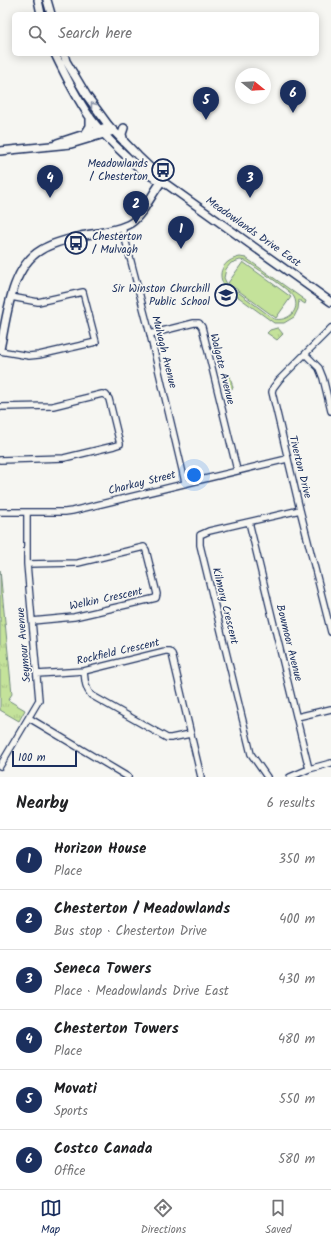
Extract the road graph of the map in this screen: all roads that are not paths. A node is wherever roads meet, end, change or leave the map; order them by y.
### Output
1 (38, 0) edge
2 (47, 0) edge
3 (41, 12) edge
4 (50, 12) edge
5 (56, 56) edge
6 (65, 56) edge
7 (90, 117) junction
8 (124, 128) dead end
9 (112, 129) junction
10 (102, 132) junction
11 (85, 134) junction
12 (124, 142) junction
13 (52, 145) junction
14 (0, 151) edge
15 (162, 181) junction
16 (122, 227) junction
17 (12, 297) junction
18 (331, 302) edge
19 (331, 328) edge
20 (150, 334) junction
21 (0, 350) edge
22 (305, 354) junction
23 (0, 407) edge
24 (331, 411) edge
25 (287, 459) junction
26 (0, 460) edge
27 (237, 470) junction
28 (186, 482) junction
29 (300, 510) junction
30 (0, 512) edge
31 (27, 512) junction
32 (249, 522) junction
33 (27, 564) junction
34 (32, 621) junction
35 (331, 632) edge
36 (84, 671) junction
37 (38, 674) junction
38 (331, 709) edge
39 (297, 717) junction
40 (29, 718) junction
41 (190, 734) junction
42 (331, 763) edge
43 (0, 766) edge
44 (309, 769) junction
45 (128, 777) edge
46 (201, 777) edge
47 (267, 777) edge
48 (290, 777) edge

1 - 3 main road
2 - 4 main road
5 - 7 main road, Meadowlands Drive East
9 -> 6 main road, Meadowlands Drive East
7 - 10 main road, Meadowlands Drive East
7 - 11 main road
8 - 12 main road
9 - 10 main road
9 - 12 main road, Meadowlands Drive East
10 - 11 main road
10 - 13 main road
10 - 15 main road, Meadowlands Drive East
11 - 13 main road
12 - 15 main road, Meadowlands Drive East
13 - 14 main road
15 - 16 main road
15 - 18 main road, Meadowlands Drive East
16 - 17 main road
16 - 20 street, Mulvagh Avenue
17 - 21 main road
17 - 21 street
19 - 22 street, Tiverton Drive
20 - 27 street, Walgate Avenue
20 - 28 street, Mulvagh Avenue
22 - 24 street
22 - 25 street, Tiverton Drive
23 - 26 street
25 - 27 street, Charkay Street
25 - 29 street, Tiverton Drive
27 - 28 street, Charkay Street
28 - 31 street, Charkay Street
29 - 32 street, Kilmory Crescent
29 - 35 street, Tiverton Drive
30 - 31 street, Charkay Street
31 - 33 street, Seymour Avenue
32 - 39 street, Bowmoor Avenue
32 - 47 street, Kilmory Crescent
33 - 34 street, Seymour Avenue
33 - 34 street, Welkin Crescent
34 - 37 street, Seymour Avenue
36 - 37 street, Rockfield Crescent
36 - 41 street
36 - 41 street, Rockfield Crescent
37 - 40 street, Seymour Avenue
38 - 39 street
39 - 44 street, Bowmoor Avenue
40 - 43 street, Seymour Avenue
40 - 45 street
41 - 46 street, Rockfield Crescent
42 - 44 street
44 - 48 street

